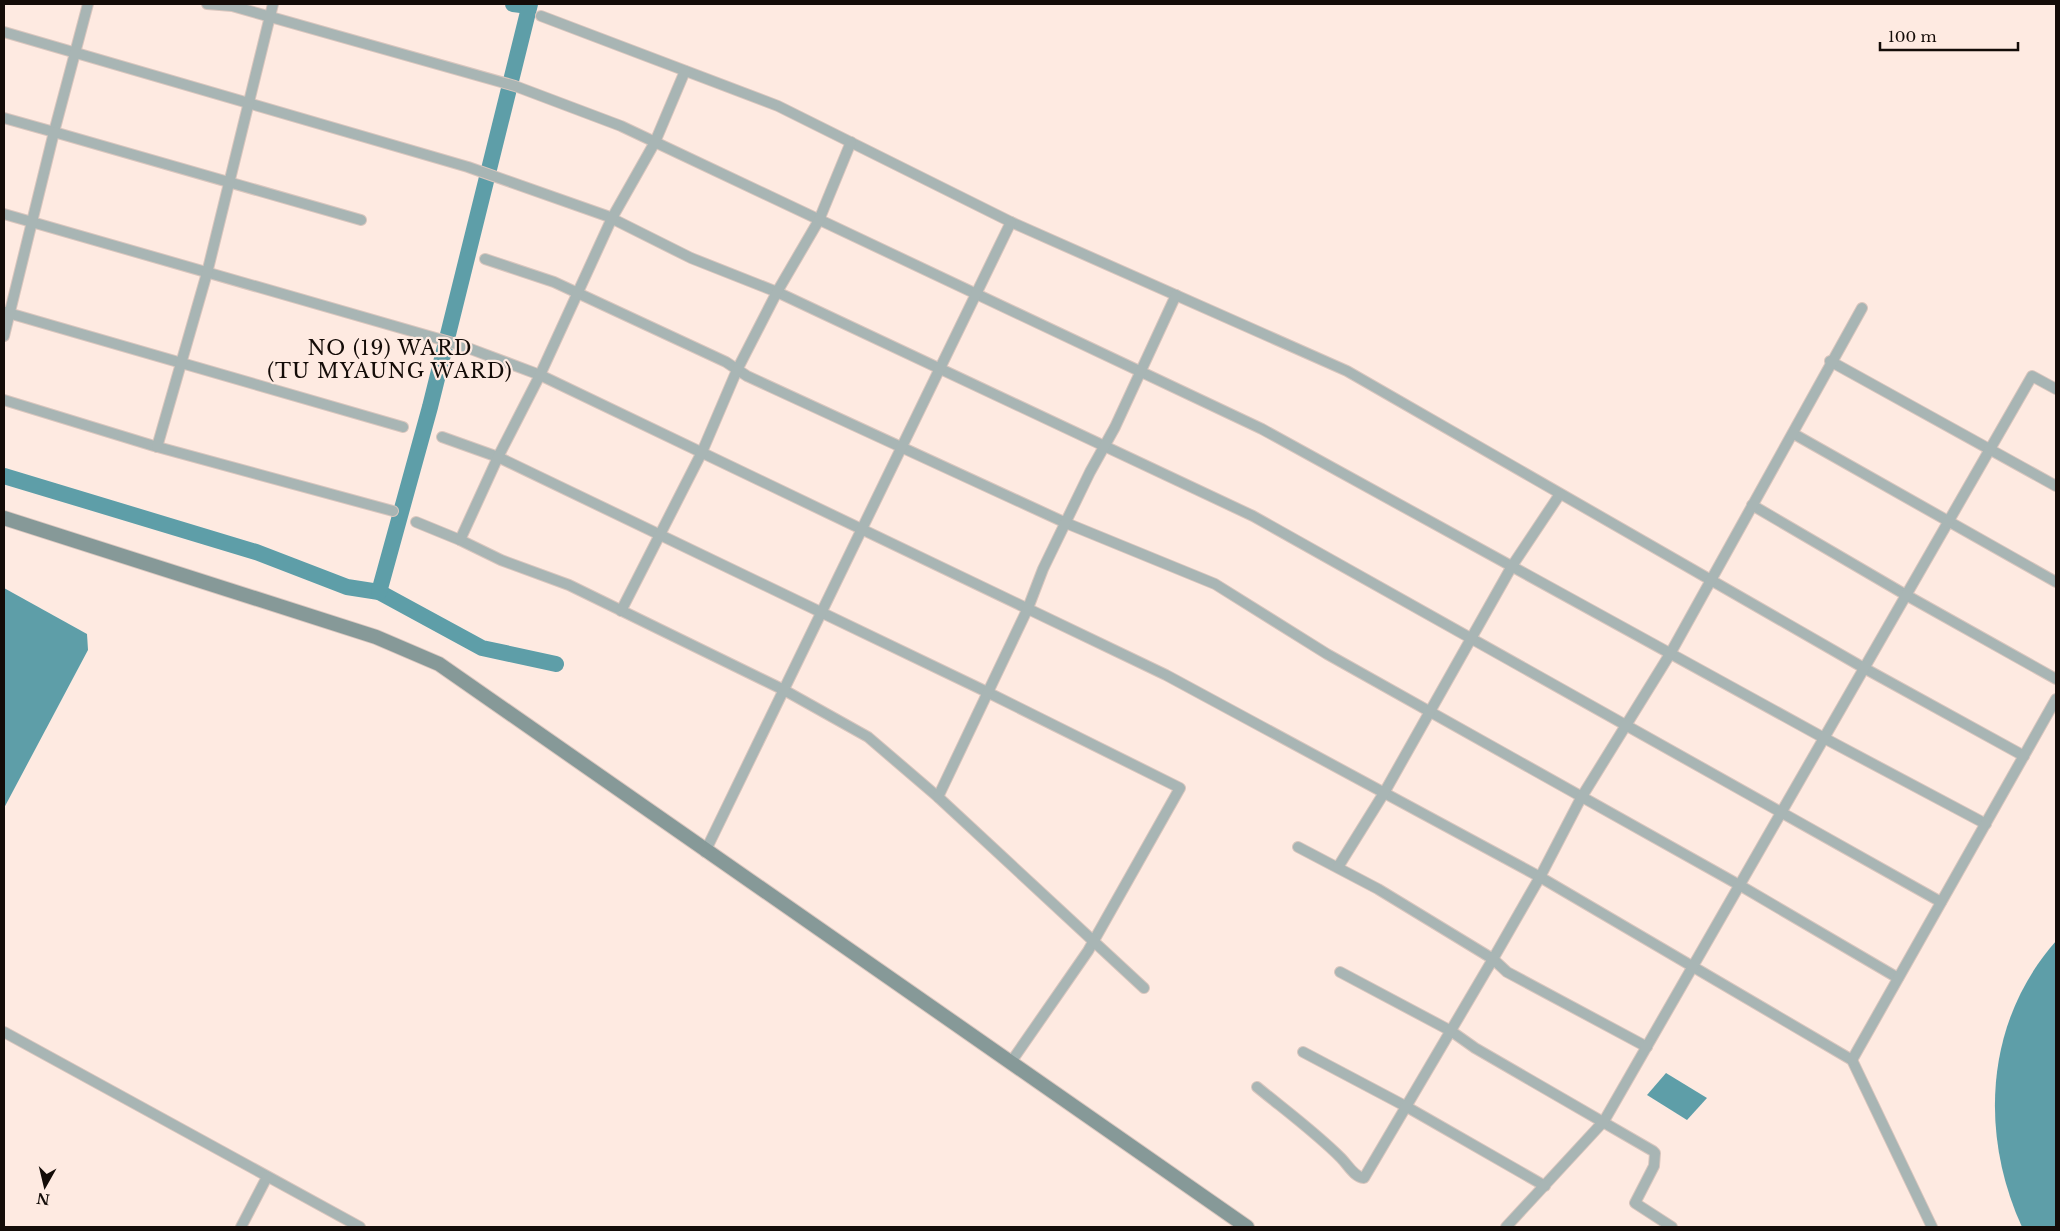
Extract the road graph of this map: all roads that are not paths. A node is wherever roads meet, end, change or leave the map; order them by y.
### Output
1 (88, 4) edge
2 (207, 4) edge
3 (273, 4) edge
4 (540, 16) dead end
5 (269, 18) junction
6 (4, 32) edge
7 (77, 52) junction
8 (685, 71) junction
9 (248, 101) junction
10 (4, 118) edge
11 (54, 132) junction
12 (655, 142) junction
13 (851, 142) junction
14 (228, 182) junction
15 (4, 214) edge
16 (612, 218) junction
17 (361, 220) dead end
18 (819, 220) junction
19 (1011, 222) junction
20 (33, 223) junction
21 (485, 259) dead end
22 (207, 273) junction
23 (777, 292) junction
24 (577, 293) junction
25 (976, 294) junction
26 (1176, 295) junction
27 (1862, 308) dead end
28 (7, 312) edge
29 (4, 336) edge
30 (1830, 361) junction
31 (181, 363) junction
32 (738, 370) junction
33 (940, 371) junction
34 (1142, 372) junction
35 (540, 375) junction
36 (2056, 390) edge
37 (4, 400) edge
38 (402, 427) dead end
39 (1794, 434) junction
40 (442, 438) dead end
41 (157, 447) junction
42 (902, 448) junction
43 (1105, 448) junction
44 (1991, 449) junction
45 (702, 452) junction
46 (498, 457) junction
47 (2056, 486) edge
48 (1560, 494) junction
49 (1752, 505) junction
50 (393, 512) dead end
51 (4, 518) edge
52 (1949, 521) junction
53 (416, 522) dead end
54 (1066, 523) junction
55 (863, 530) junction
56 (658, 536) junction
57 (460, 540) junction
58 (1512, 566) junction
59 (1712, 580) junction
60 (2056, 582) edge
61 (1906, 595) junction
62 (1028, 608) junction
63 (620, 611) junction
64 (822, 613) junction
65 (1471, 638) junction
66 (1670, 654) junction
67 (1864, 668) junction
68 (2056, 680) edge
69 (784, 690) junction
70 (987, 692) junction
71 (2056, 699) edge
72 (1430, 712) junction
73 (1626, 725) junction
74 (1824, 738) junction
75 (2024, 756) junction
76 (1384, 793) junction
77 (938, 797) junction
78 (1581, 798) junction
79 (1782, 813) junction
80 (1986, 824) junction
81 (1298, 847) dead end
82 (706, 852) junction
83 (1338, 867) junction
84 (1540, 877) junction
85 (1741, 886) junction
86 (1941, 902) junction
87 (1093, 941) junction
88 (1493, 959) junction
89 (1694, 966) junction
90 (1340, 972) dead end
91 (1898, 978) junction
92 (1144, 988) dead end
93 (1451, 1031) junction
94 (4, 1032) edge
95 (1646, 1047) junction
96 (1303, 1052) dead end
97 (1852, 1060) junction
98 (1010, 1062) junction
99 (1257, 1087) dead end
100 (1407, 1108) junction
101 (1604, 1121) junction
102 (267, 1176) junction
103 (1545, 1186) junction
104 (241, 1227) edge
105 (360, 1227) edge
106 (1247, 1227) edge
107 (1506, 1227) edge
108 (1672, 1227) edge
109 (1932, 1227) edge

1 - 7 street
2 - 5 street
3 - 5 street
4 - 8 street
5 - 9 street
5 - 12 street
6 - 7 street
7 - 9 street
7 - 11 street
8 - 12 street
8 - 13 street
9 - 14 street
9 - 16 street
10 - 11 street
11 - 14 street
11 - 20 street
12 - 16 street
12 - 18 street
13 - 18 street
13 - 19 street
14 - 17 street
14 - 22 street
15 - 20 street
16 - 23 street
16 - 24 street
18 - 23 street
18 - 25 street
19 - 25 street
19 - 26 street
20 - 22 street
20 - 28 street
21 - 24 street
22 - 31 street
22 - 35 street
23 - 32 street
23 - 33 street
24 - 32 street
24 - 35 street
25 - 33 street
25 - 34 street
26 - 34 street
26 - 48 street
27 - 30 street
28 - 29 street
28 - 31 street
30 - 39 street
30 - 44 street
31 - 38 street
31 - 41 street
32 - 42 street
32 - 45 street
33 - 42 street
33 - 43 street
34 - 43 street
34 - 58 street
35 - 45 street
35 - 46 street
36 - 44 street
37 - 41 street
39 - 49 street
39 - 52 street
40 - 46 street
41 - 50 street
42 - 54 street
42 - 55 street
43 - 54 street
43 - 65 street
44 - 47 street
44 - 52 street
45 - 55 street
45 - 56 street
46 - 56 street
46 - 57 street
48 - 58 street
48 - 59 street
49 - 59 street
49 - 61 street
51 - 82 main road
52 - 60 street
52 - 61 street
53 - 57 street
54 - 62 street
54 - 72 street
55 - 62 street
55 - 64 street
56 - 63 street
56 - 64 street
57 - 63 street
58 - 65 street
58 - 66 street
59 - 66 street
59 - 67 street
61 - 67 street
61 - 68 street
62 - 70 street
62 - 76 street
63 - 69 street
64 - 69 street
64 - 70 street
65 - 72 street
65 - 73 street
66 - 73 street
66 - 74 street
67 - 74 street
67 - 75 street
69 - 77 street
69 - 82 street
70 - 77 street
70 - 87 street
71 - 75 street
72 - 76 street
72 - 78 street
73 - 78 street
73 - 79 street
74 - 79 street
74 - 80 street
75 - 80 street
76 - 83 street
76 - 84 street
77 - 87 street
78 - 84 street
78 - 85 street
79 - 85 street
79 - 86 street
80 - 86 street
81 - 83 street
82 - 98 main road
83 - 88 street
84 - 88 street
84 - 89 street
85 - 89 street
85 - 91 street
86 - 91 street
87 - 92 street
87 - 98 street
88 - 93 street
88 - 95 street
89 - 95 street
89 - 97 street
90 - 93 street
91 - 97 street
93 - 100 street
93 - 101 street
94 - 102 street
95 - 101 street
96 - 100 street
97 - 109 street
98 - 106 main road
99 - 100 street
100 - 103 street
101 - 103 street
101 - 108 street
102 - 104 street
102 - 105 street
103 - 107 street

